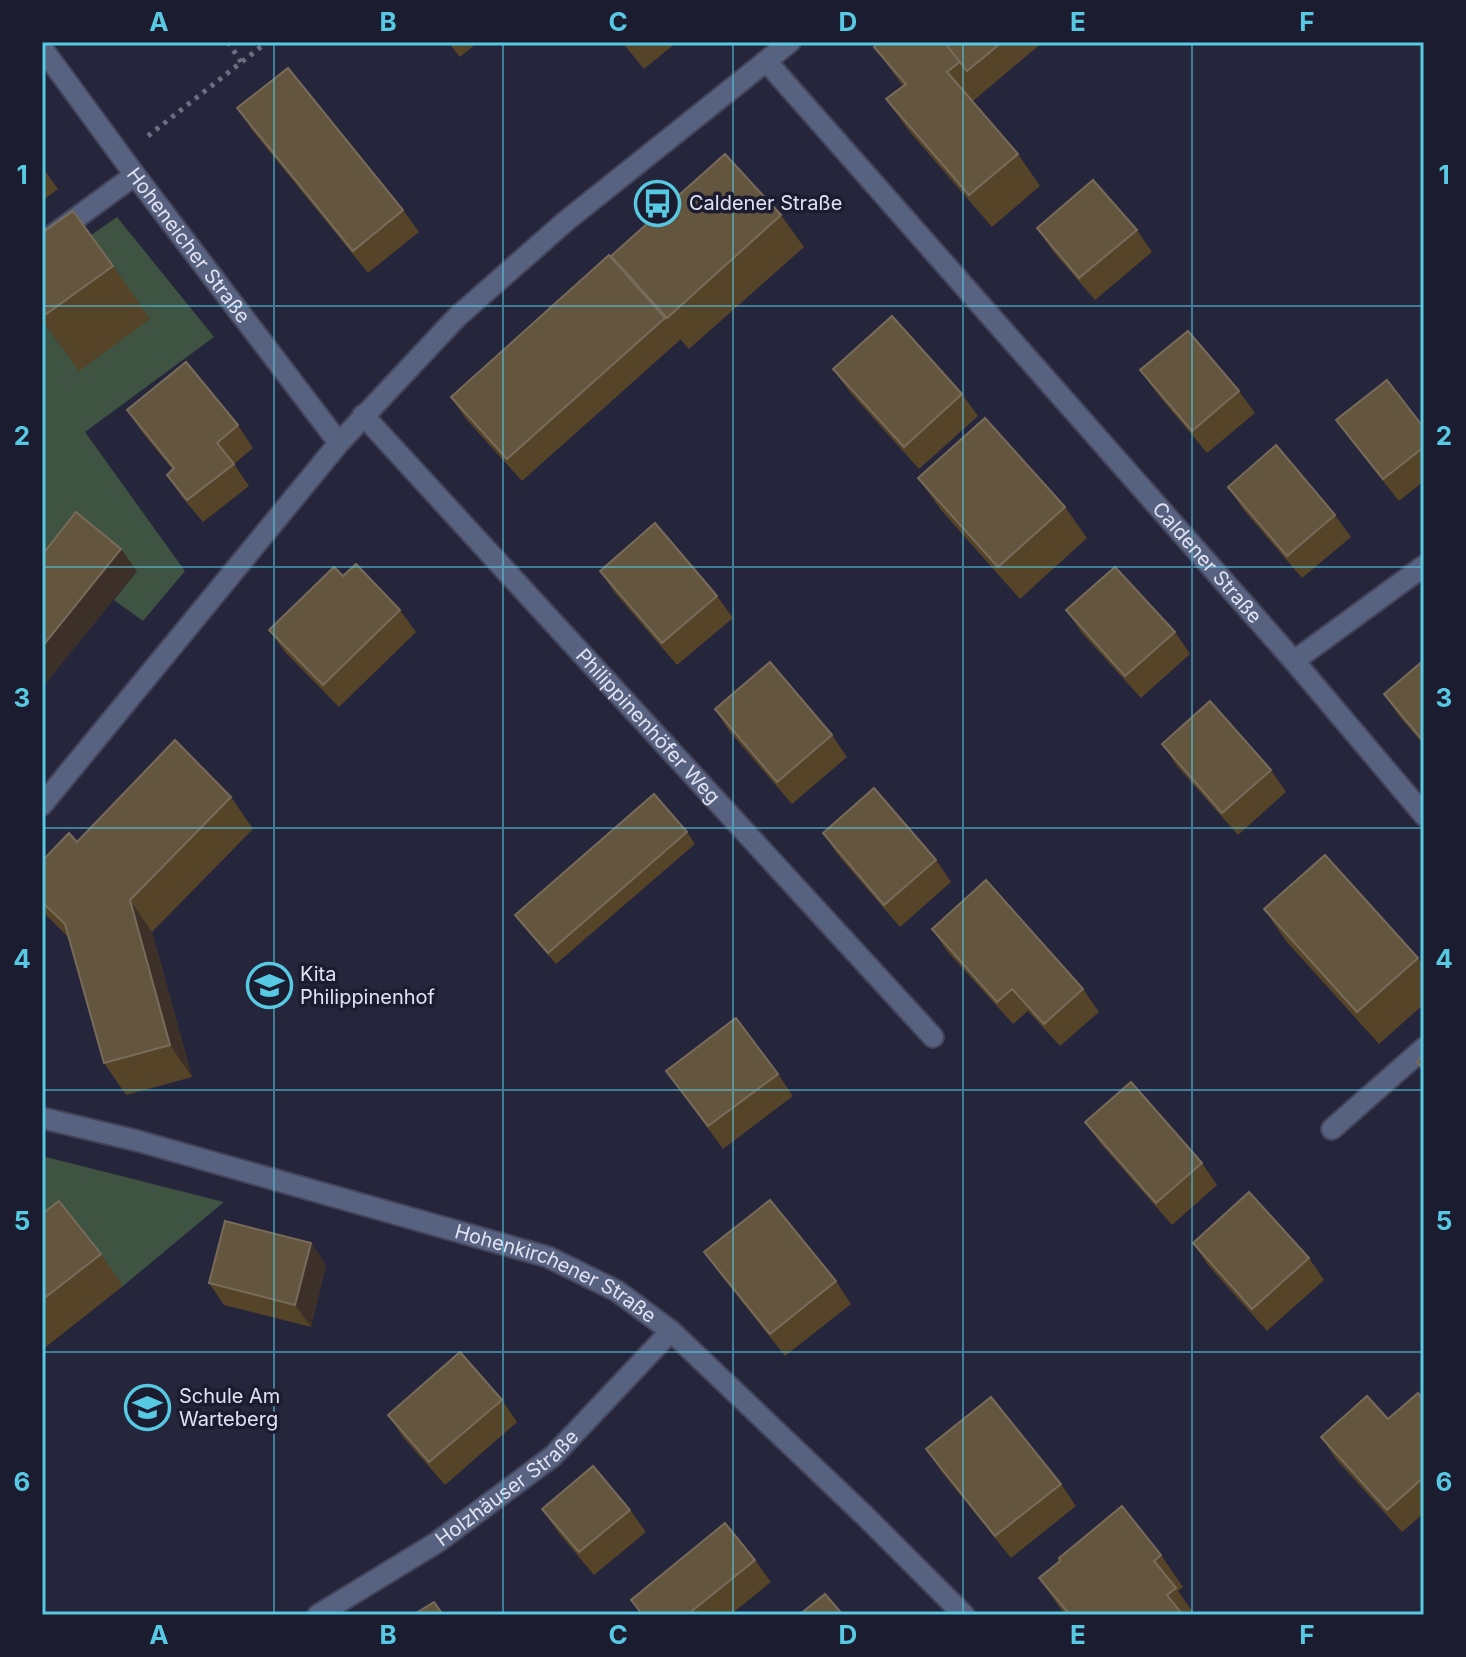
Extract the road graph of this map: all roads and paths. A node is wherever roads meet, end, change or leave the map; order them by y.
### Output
1 (228, 42) edge
2 (267, 42) edge
3 (790, 42) edge
4 (42, 48) edge
5 (766, 61) junction
6 (241, 62) junction
7 (122, 156) junction
8 (135, 175) junction
9 (42, 243) edge
10 (363, 415) junction
11 (339, 443) junction
12 (1424, 566) edge
13 (1294, 661) junction
14 (42, 805) edge
15 (1424, 815) edge
16 (933, 1037) dead end
17 (1424, 1048) edge
18 (42, 1118) edge
19 (1332, 1129) dead end
20 (671, 1331) junction
21 (318, 1615) edge
22 (964, 1615) edge

1 - 6 path
2 - 6 path
3 - 5 street
4 - 7 street, Hoheneicher Straße
5 - 10 street
5 - 13 street, Caldener Straße
6 - 7 path
7 - 8 street, Hoheneicher Straße
8 - 9 street
8 - 11 street, Hoheneicher Straße
10 - 11 street
10 - 16 street, Philippinenhöfer Weg
11 - 14 street
12 - 13 street
13 - 15 street, Caldener Straße
17 - 19 street
18 - 20 street, Hohenkirchener Straße
20 - 21 street, Holzhäuser Straße
20 - 22 street, Hohenkirchener Straße

